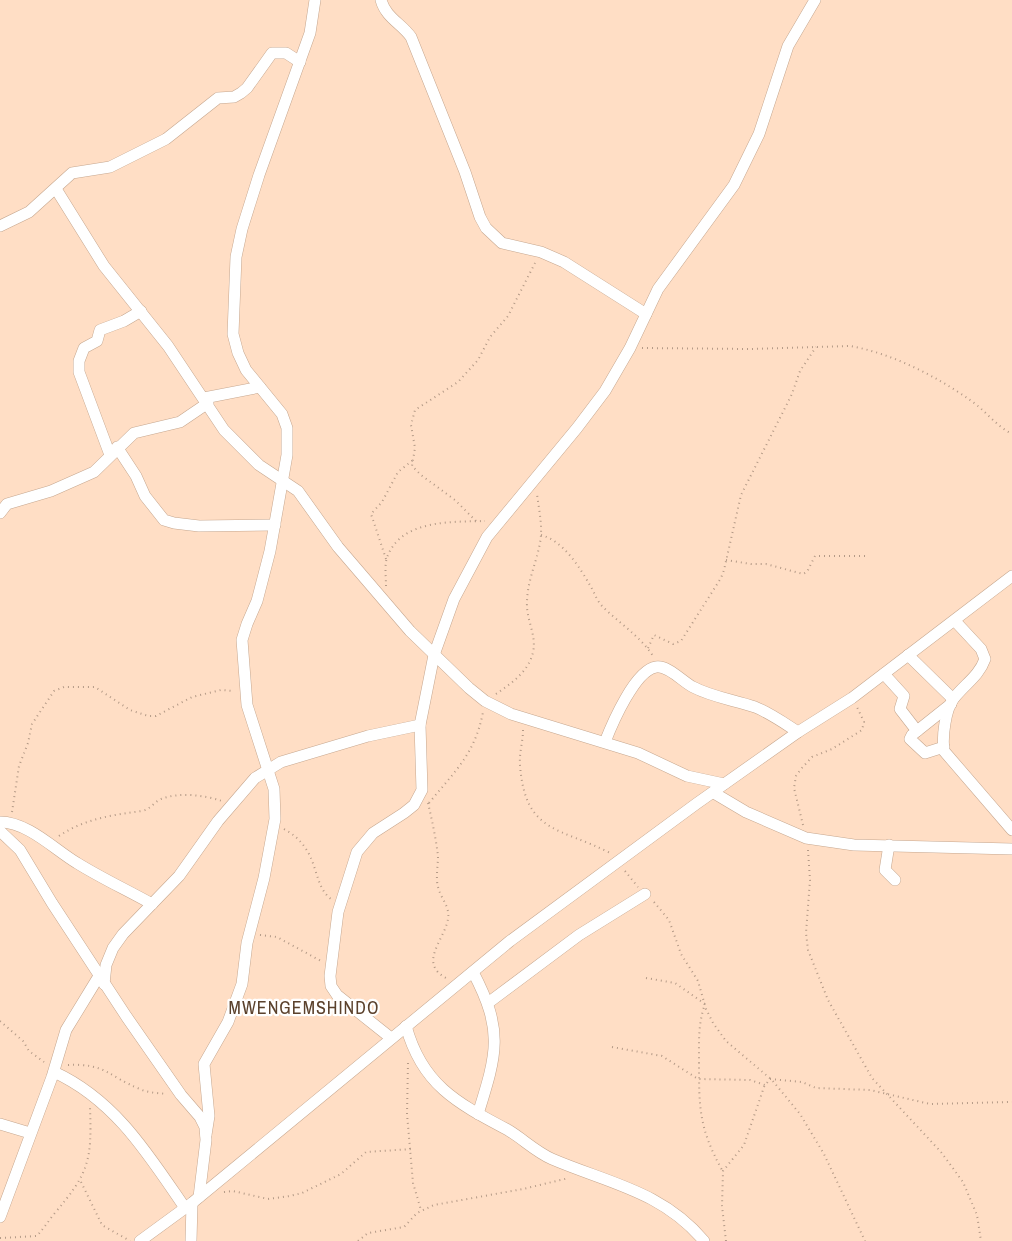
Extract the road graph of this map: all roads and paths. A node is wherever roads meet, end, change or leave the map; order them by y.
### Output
1 (315, 0) edge
2 (381, 0) edge
3 (815, 0) edge
4 (300, 62) junction
5 (56, 189) junction
6 (2, 224) edge
7 (541, 252) junction
8 (141, 311) junction
9 (646, 314) junction
10 (816, 347) junction
11 (630, 348) junction
12 (260, 387) junction
13 (206, 401) junction
14 (1012, 434) edge
15 (113, 451) junction
16 (413, 460) junction
17 (283, 480) junction
18 (537, 492) dead end
19 (0, 514) edge
20 (500, 520) junction
21 (476, 521) junction
22 (275, 525) junction
23 (541, 535) junction
24 (866, 556) dead end
25 (726, 560) junction
26 (387, 561) junction
27 (1012, 576) edge
28 (386, 587) dead end
29 (955, 621) junction
30 (648, 648) junction
31 (434, 655) junction
32 (908, 655) junction
33 (663, 668) junction
34 (884, 674) junction
35 (245, 695) junction
36 (852, 698) junction
37 (486, 701) junction
38 (952, 702) junction
39 (524, 718) junction
40 (420, 725) junction
41 (917, 731) junction
42 (798, 732) junction
43 (605, 742) junction
44 (944, 747) junction
45 (268, 768) junction
46 (724, 784) junction
47 (422, 790) junction
48 (714, 792) junction
49 (231, 804) junction
50 (428, 804) junction
51 (5, 823) edge
52 (275, 825) junction
53 (1012, 830) edge
54 (0, 831) edge
55 (806, 838) junction
56 (45, 842) junction
57 (889, 845) junction
58 (1012, 849) edge
59 (618, 861) junction
60 (896, 880) dead end
61 (645, 894) junction
62 (152, 904) junction
63 (341, 904) junction
64 (247, 942) junction
65 (331, 966) junction
66 (473, 972) junction
67 (646, 978) dead end
68 (102, 980) junction
69 (458, 984) junction
70 (488, 1003) junction
71 (704, 1004) junction
72 (0, 1022) edge
73 (406, 1026) junction
74 (390, 1038) junction
75 (411, 1044) junction
76 (612, 1048) dead end
77 (54, 1072) junction
78 (698, 1079) junction
79 (770, 1079) junction
80 (766, 1085) junction
81 (89, 1092) junction
82 (884, 1092) junction
83 (181, 1095) junction
84 (1012, 1102) edge
85 (478, 1114) junction
86 (0, 1124) edge
87 (30, 1133) junction
88 (206, 1135) junction
89 (412, 1149) junction
90 (723, 1171) junction
91 (590, 1173) junction
92 (81, 1182) junction
93 (220, 1195) dead end
94 (192, 1203) junction
95 (421, 1210) junction
96 (0, 1217) edge
97 (0, 1238) edge
98 (130, 1241) edge
99 (140, 1241) edge
100 (191, 1241) edge
101 (358, 1241) edge
102 (704, 1241) edge
103 (726, 1241) edge
104 (865, 1241) edge
105 (981, 1241) edge

1 - 4 street
2 - 7 street
3 - 9 street
4 - 5 street
4 - 12 street
5 - 6 street
5 - 8 street
7 - 9 street
7 - 16 path
8 - 13 street
8 - 15 street
9 - 11 street
10 - 11 path
10 - 14 path
10 - 25 path
11 - 20 street
12 - 13 street
12 - 17 street
13 - 15 street
13 - 17 street
15 - 19 street
15 - 22 street
16 - 21 path
16 - 26 path
17 - 22 street
17 - 31 street
18 - 23 path
20 - 21 path
20 - 31 street
21 - 26 path
22 - 35 street
23 - 30 path
23 - 37 path
24 - 25 path
25 - 30 path
26 - 28 path
27 - 29 street
29 - 32 street
29 - 38 street
30 - 33 path
31 - 37 street
31 - 40 street
32 - 34 street
32 - 38 street
33 - 42 street
33 - 43 street
34 - 36 street
34 - 41 street
35 - 45 street
35 - 51 path
36 - 42 street
36 - 55 path
37 - 39 street
37 - 50 path
38 - 41 street
38 - 44 street
39 - 43 street
39 - 59 path
40 - 45 street
40 - 47 street
41 - 44 street
42 - 46 street
43 - 46 street
44 - 53 street
45 - 49 street
45 - 52 street
46 - 48 street
47 - 50 path
47 - 63 street
48 - 55 street
48 - 59 street
49 - 56 path
49 - 62 street
50 - 69 path
51 - 56 street
52 - 63 path
52 - 64 street
54 - 68 street
55 - 57 street
55 - 82 path
56 - 62 street
57 - 58 street
57 - 60 street
59 - 61 path
59 - 66 street
61 - 70 street
61 - 71 path
62 - 68 street
63 - 65 street
64 - 65 path
64 - 88 street
65 - 74 street
66 - 69 street
66 - 70 street
67 - 71 path
68 - 77 street
68 - 83 street
69 - 73 street
70 - 85 street
71 - 78 path
71 - 79 path
72 - 77 path
73 - 74 street
73 - 75 street
74 - 94 street
75 - 85 street
75 - 89 path
76 - 78 path
77 - 81 street
77 - 83 path
77 - 87 street
78 - 80 path
78 - 90 path
79 - 80 path
79 - 82 path
79 - 104 path
80 - 90 path
81 - 92 path
81 - 94 street
82 - 84 path
82 - 105 path
83 - 88 street
85 - 91 street
86 - 87 street
87 - 96 street
88 - 94 street
89 - 93 path
89 - 95 path
90 - 103 path
91 - 95 path
91 - 102 street
92 - 97 path
92 - 98 path
94 - 99 street
94 - 100 street
95 - 101 path

